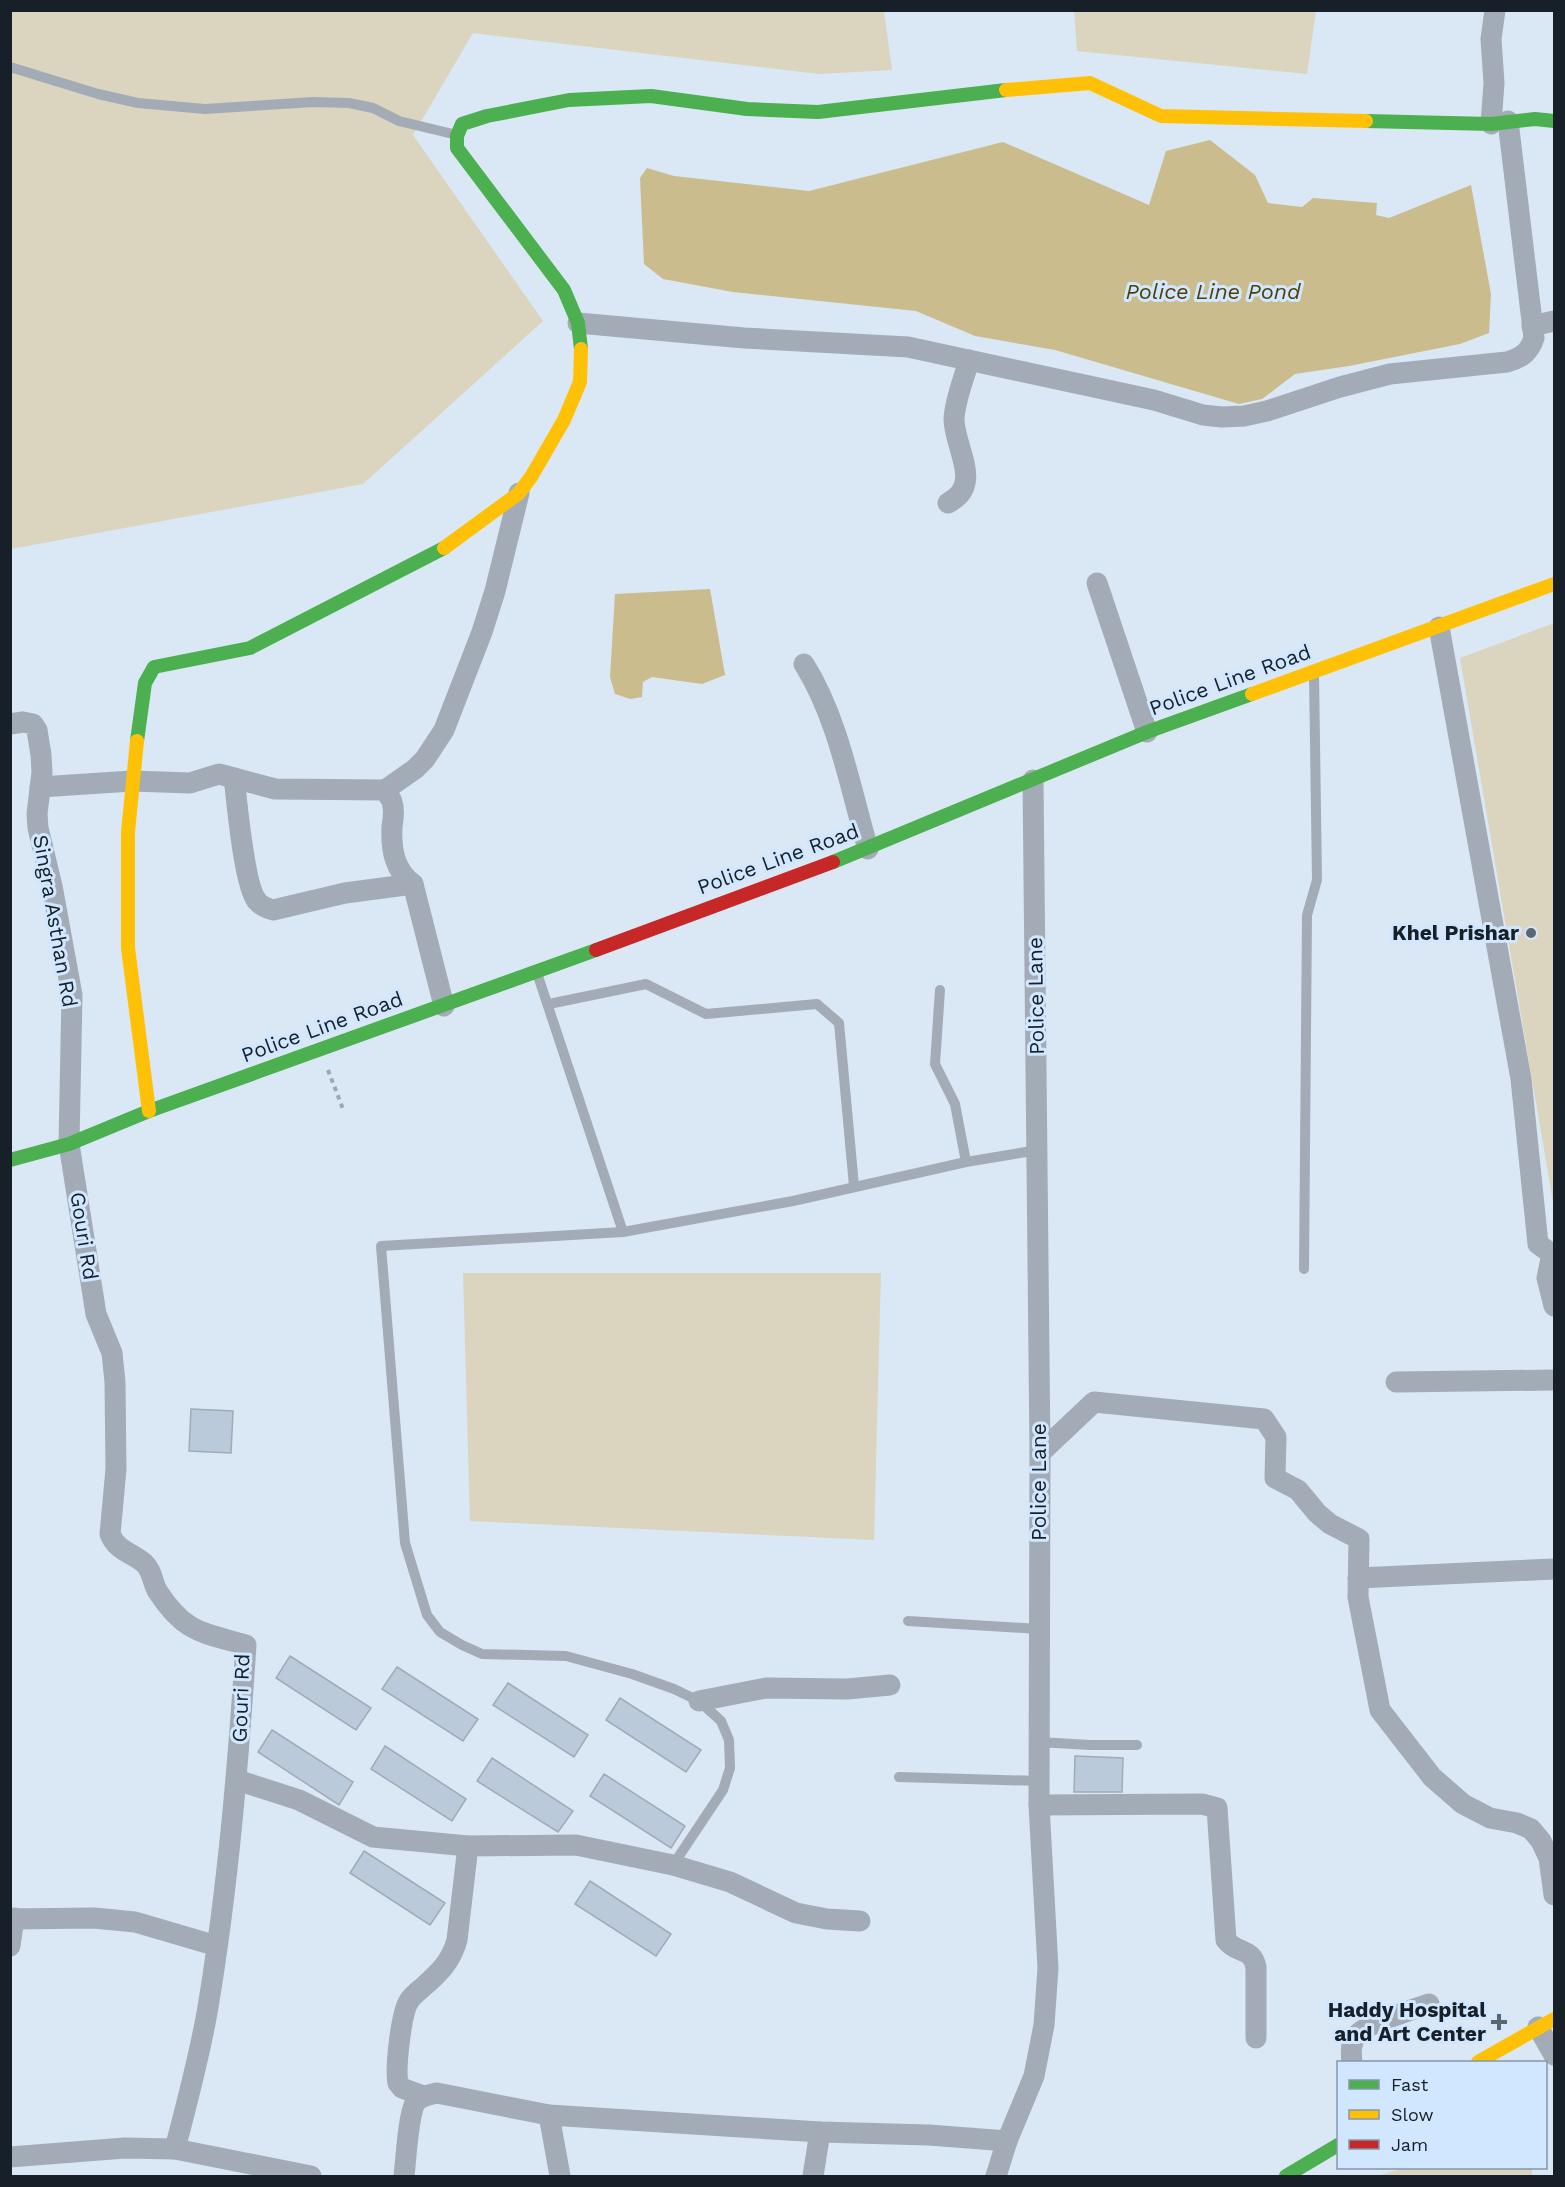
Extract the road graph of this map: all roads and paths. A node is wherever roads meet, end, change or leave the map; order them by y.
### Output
1 (1495, 10) edge
2 (10, 67) edge
3 (1554, 121) edge
4 (1499, 122) junction
5 (457, 136) junction
6 (1554, 321) edge
7 (578, 323) junction
8 (1532, 326) junction
9 (969, 360) junction
10 (519, 493) junction
11 (948, 503) dead end
12 (1097, 583) dead end
13 (1554, 584) edge
14 (1439, 627) junction
15 (804, 664) dead end
16 (1314, 672) junction
17 (10, 724) edge
18 (1147, 732) junction
19 (234, 778) junction
20 (1033, 780) junction
21 (132, 781) junction
22 (40, 787) junction
23 (385, 790) junction
24 (868, 849) junction
25 (413, 884) junction
26 (537, 972) junction
27 (940, 990) dead end
28 (549, 1004) junction
29 (444, 1006) junction
30 (321, 1050) junction
31 (343, 1109) dead end
32 (149, 1111) junction
33 (69, 1144) junction
34 (1038, 1150) junction
35 (10, 1160) edge
36 (966, 1162) junction
37 (854, 1186) junction
38 (623, 1232) junction
39 (1553, 1253) edge
40 (1305, 1269) dead end
41 (1554, 1306) edge
42 (1554, 1380) edge
43 (1396, 1382) dead end
44 (1040, 1453) junction
45 (1554, 1569) edge
46 (1358, 1578) junction
47 (908, 1621) dead end
48 (1039, 1629) junction
49 (890, 1685) dead end
50 (699, 1701) junction
51 (1039, 1742) junction
52 (1137, 1745) dead end
53 (899, 1777) dead end
54 (237, 1780) junction
55 (1039, 1781) junction
56 (1039, 1805) junction
57 (468, 1846) junction
58 (1552, 1854) edge
59 (673, 1866) junction
60 (1554, 1896) edge
61 (12, 1919) edge
62 (860, 1922) dead end
63 (10, 1946) edge
64 (217, 1946) junction
65 (1428, 2004) dead end
66 (1546, 2023) edge
67 (1256, 2038) dead end
68 (1554, 2055) edge
69 (1352, 2061) edge
70 (1480, 2061) edge
71 (423, 2096) junction
72 (549, 2115) junction
73 (819, 2132) junction
74 (1007, 2141) junction
75 (1337, 2146) edge
76 (175, 2148) junction
77 (10, 2157) edge
78 (246, 2170) edge
79 (311, 2176) edge
80 (404, 2176) edge
81 (560, 2176) edge
82 (813, 2176) edge
83 (996, 2176) edge
84 (1286, 2176) edge

1 - 4 street
2 - 5 lane
3 - 4 street
4 - 5 street
4 - 8 street
5 - 7 street
6 - 8 street
7 - 9 street
7 - 10 street
8 - 9 street
9 - 11 street
10 - 21 street
10 - 23 street
12 - 18 street
13 - 14 street, Police Line Road
14 - 16 street, Police Line Road
14 - 39 street
15 - 24 street
16 - 18 street, Police Line Road
16 - 40 lane
17 - 22 street, Singra Asthan Rd
18 - 20 street, Police Line Road
19 - 21 street
19 - 23 street
19 - 25 street
20 - 24 street, Police Line Road
20 - 34 street, Police Lane
21 - 22 street
21 - 32 street
22 - 33 street, Singra Asthan Rd
23 - 25 street
24 - 26 street, Police Line Road
25 - 29 street
26 - 28 lane
26 - 29 street, Police Line Road
27 - 36 lane
28 - 37 lane
28 - 38 lane
29 - 30 street, Police Line Road
30 - 31 path
30 - 32 street, Police Line Road
32 - 33 street, Police Line Road
33 - 35 street, Police Line Road
33 - 54 street, Gouri Rd
34 - 36 lane
34 - 44 street, Police Lane
36 - 37 lane
37 - 38 lane
38 - 50 lane
39 - 41 street
42 - 43 street
44 - 46 street
44 - 48 street, Police Lane
45 - 46 street
46 - 58 street
47 - 48 lane
48 - 51 street, Police Lane
49 - 50 street
50 - 59 lane
51 - 52 lane
51 - 55 street, Police Lane
53 - 55 lane
54 - 57 street
54 - 64 street, Gouri Rd
55 - 56 street, Police Lane
56 - 67 street
56 - 74 street, Police Lane
57 - 59 street
57 - 71 street
58 - 60 street
59 - 62 street
61 - 63 street
61 - 64 street
64 - 76 street, Gouri Rd
65 - 69 street
66 - 68 street
66 - 70 street
71 - 72 street
71 - 80 street
72 - 73 street
72 - 81 street
73 - 74 street
73 - 82 street
74 - 83 street, Police Lane
75 - 84 street
76 - 77 street
76 - 78 street
78 - 79 street

